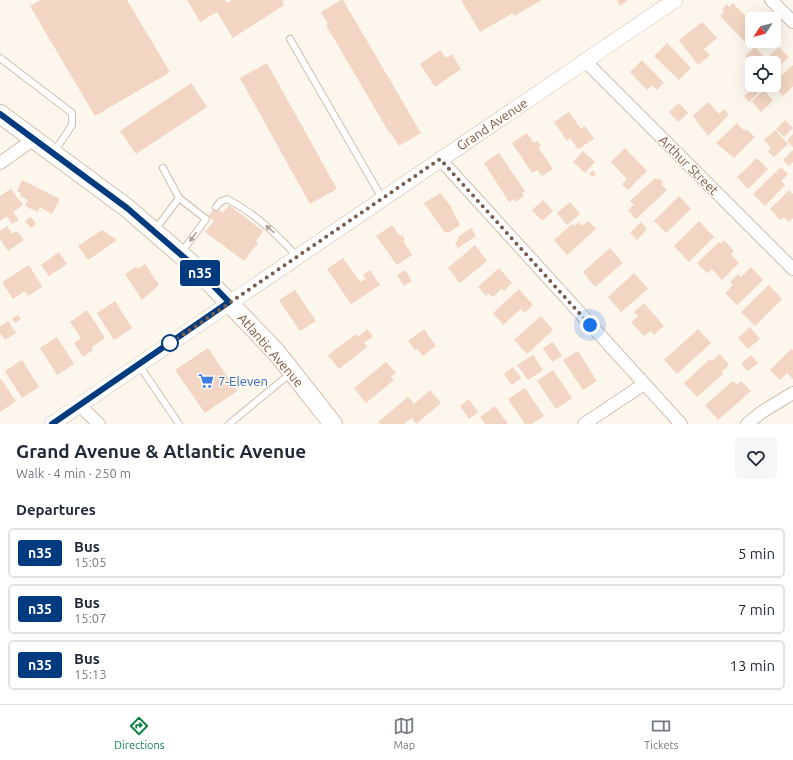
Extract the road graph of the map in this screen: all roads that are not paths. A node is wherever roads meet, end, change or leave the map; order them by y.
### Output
1 (675, 0) edge
2 (771, 0) edge
3 (793, 22) edge
4 (290, 39) dead end
5 (0, 58) edge
6 (586, 61) junction
7 (0, 114) edge
8 (34, 139) junction
9 (54, 153) junction
10 (440, 159) junction
11 (0, 163) edge
12 (163, 168) dead end
13 (179, 198) junction
14 (382, 198) junction
15 (216, 207) dead end
16 (154, 232) junction
17 (180, 254) junction
18 (297, 256) junction
19 (793, 269) edge
20 (229, 302) junction
21 (139, 365) junction
22 (292, 372) junction
23 (644, 384) junction
24 (791, 398) edge
25 (80, 406) junction
26 (52, 424) edge
27 (99, 424) edge
28 (179, 424) edge
29 (229, 424) edge
30 (333, 424) edge
31 (584, 424) edge
32 (680, 424) edge
33 (747, 424) edge

1 - 6 street, Grand Avenue
2 - 3 street
4 - 14 lane
5 - 9 lane
6 - 10 street, Grand Avenue
6 - 19 street, Arthur Street
7 - 8 main road, Atlantic Avenue
8 - 9 main road, Atlantic Avenue
8 - 11 street
9 - 16 main road, Atlantic Avenue
10 - 14 street, Grand Avenue
10 - 23 street
12 - 13 lane
13 - 16 lane
13 -> 17 lane
14 - 18 street, Grand Avenue
18 -> 15 lane
16 - 17 main road, Atlantic Avenue
17 - 20 main road, Atlantic Avenue
18 - 20 street, Grand Avenue
20 - 21 street, Grand Avenue
20 - 22 main road, Atlantic Avenue
21 - 25 street, Grand Avenue
21 - 28 lane
22 - 29 lane
22 - 30 main road, Atlantic Avenue
23 - 31 street
23 - 32 street
24 - 33 street
25 - 26 street, Grand Avenue
25 - 27 street

